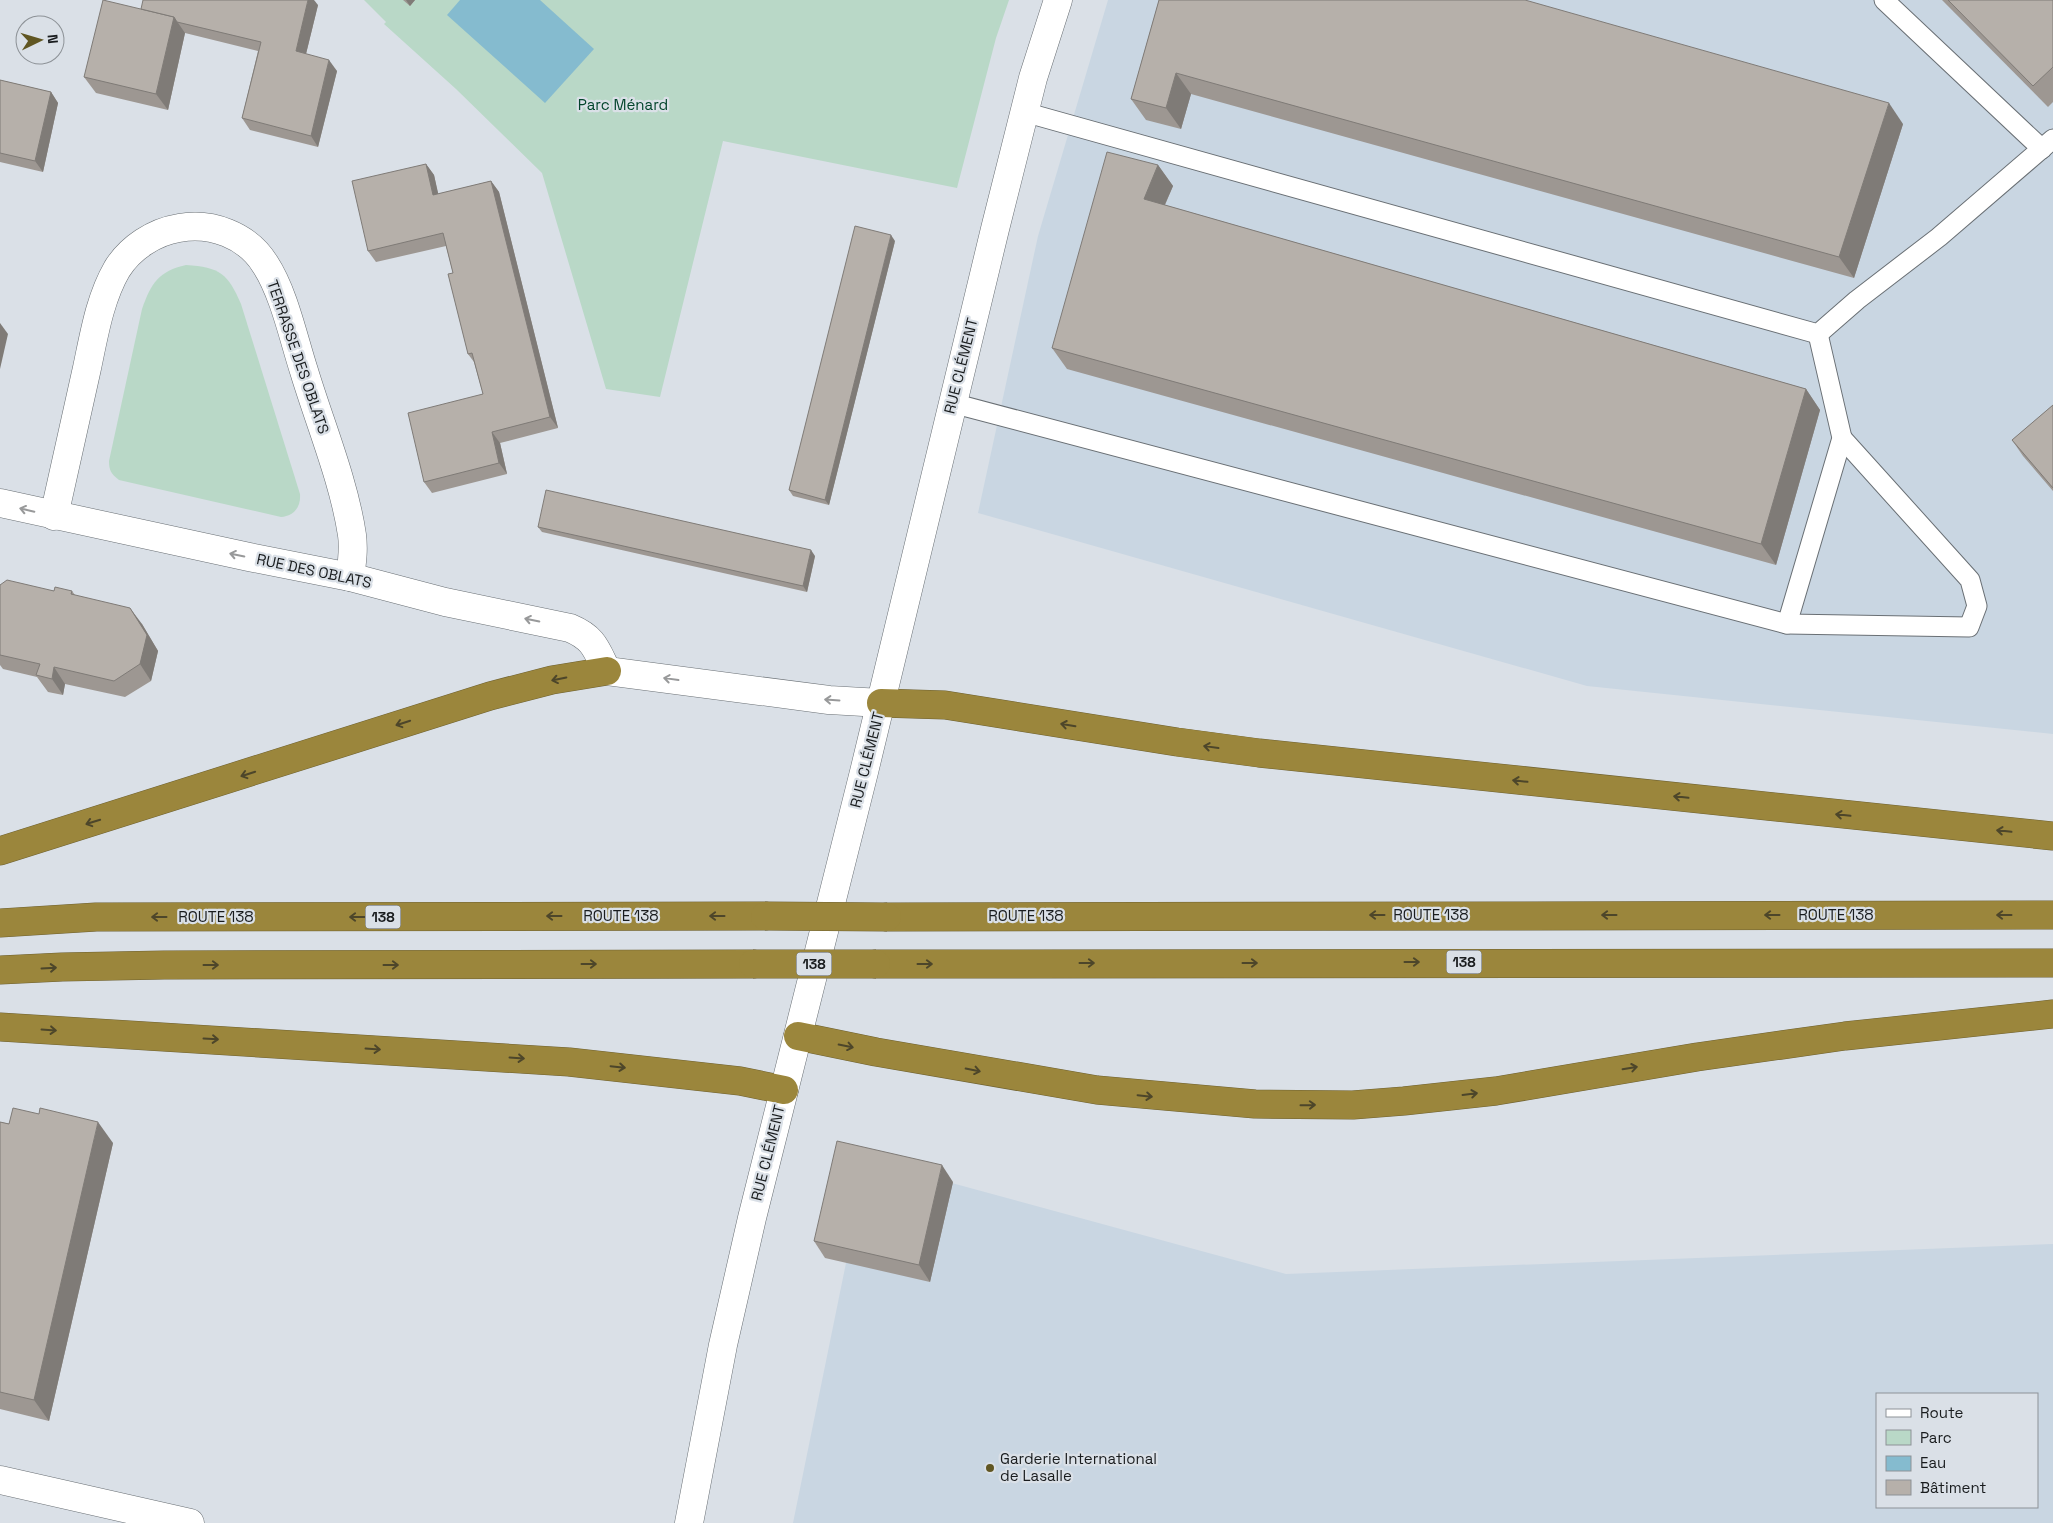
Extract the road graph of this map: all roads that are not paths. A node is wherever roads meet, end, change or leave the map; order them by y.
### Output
1 (1058, 0) edge
2 (1884, 0) edge
3 (1024, 112) junction
4 (2048, 144) edge
5 (1818, 334) junction
6 (952, 403) junction
7 (1842, 438) junction
8 (0, 503) edge
9 (54, 516) junction
10 (350, 577) junction
11 (1787, 624) junction
12 (607, 672) junction
13 (881, 703) junction
14 (2053, 836) edge
15 (0, 851) edge
16 (2053, 914) edge
17 (0, 923) edge
18 (2053, 962) edge
19 (0, 970) edge
20 (2053, 1014) edge
21 (0, 1027) edge
22 (798, 1036) junction
23 (784, 1090) junction
24 (0, 1480) edge
25 (190, 1523) edge
26 (689, 1523) edge

1 - 3 main road, RUE CLÉMENT
2 - 4 lane
3 - 5 lane
3 - 6 main road, RUE CLÉMENT
4 - 5 lane
5 - 7 lane
6 - 11 lane
6 - 13 main road, RUE CLÉMENT
7 - 11 lane
7 - 11 lane
9 -> 8 main road, RUE DES OBLATS
10 -> 9 main road, RUE DES OBLATS
9 - 10 main road, TERRASSE DES OBLATS
12 -> 10 main road, RUE DES OBLATS
13 -> 12 main road
12 -> 15 highway
14 -> 13 highway
13 - 22 main road, RUE CLÉMENT
16 -> 17 highway, ROUTE 138 / 138, bridge
19 -> 18 highway, 138, bridge
22 -> 20 highway
21 -> 23 highway
22 - 23 main road, RUE CLÉMENT
23 - 26 main road, RUE CLÉMENT
24 - 25 main road

